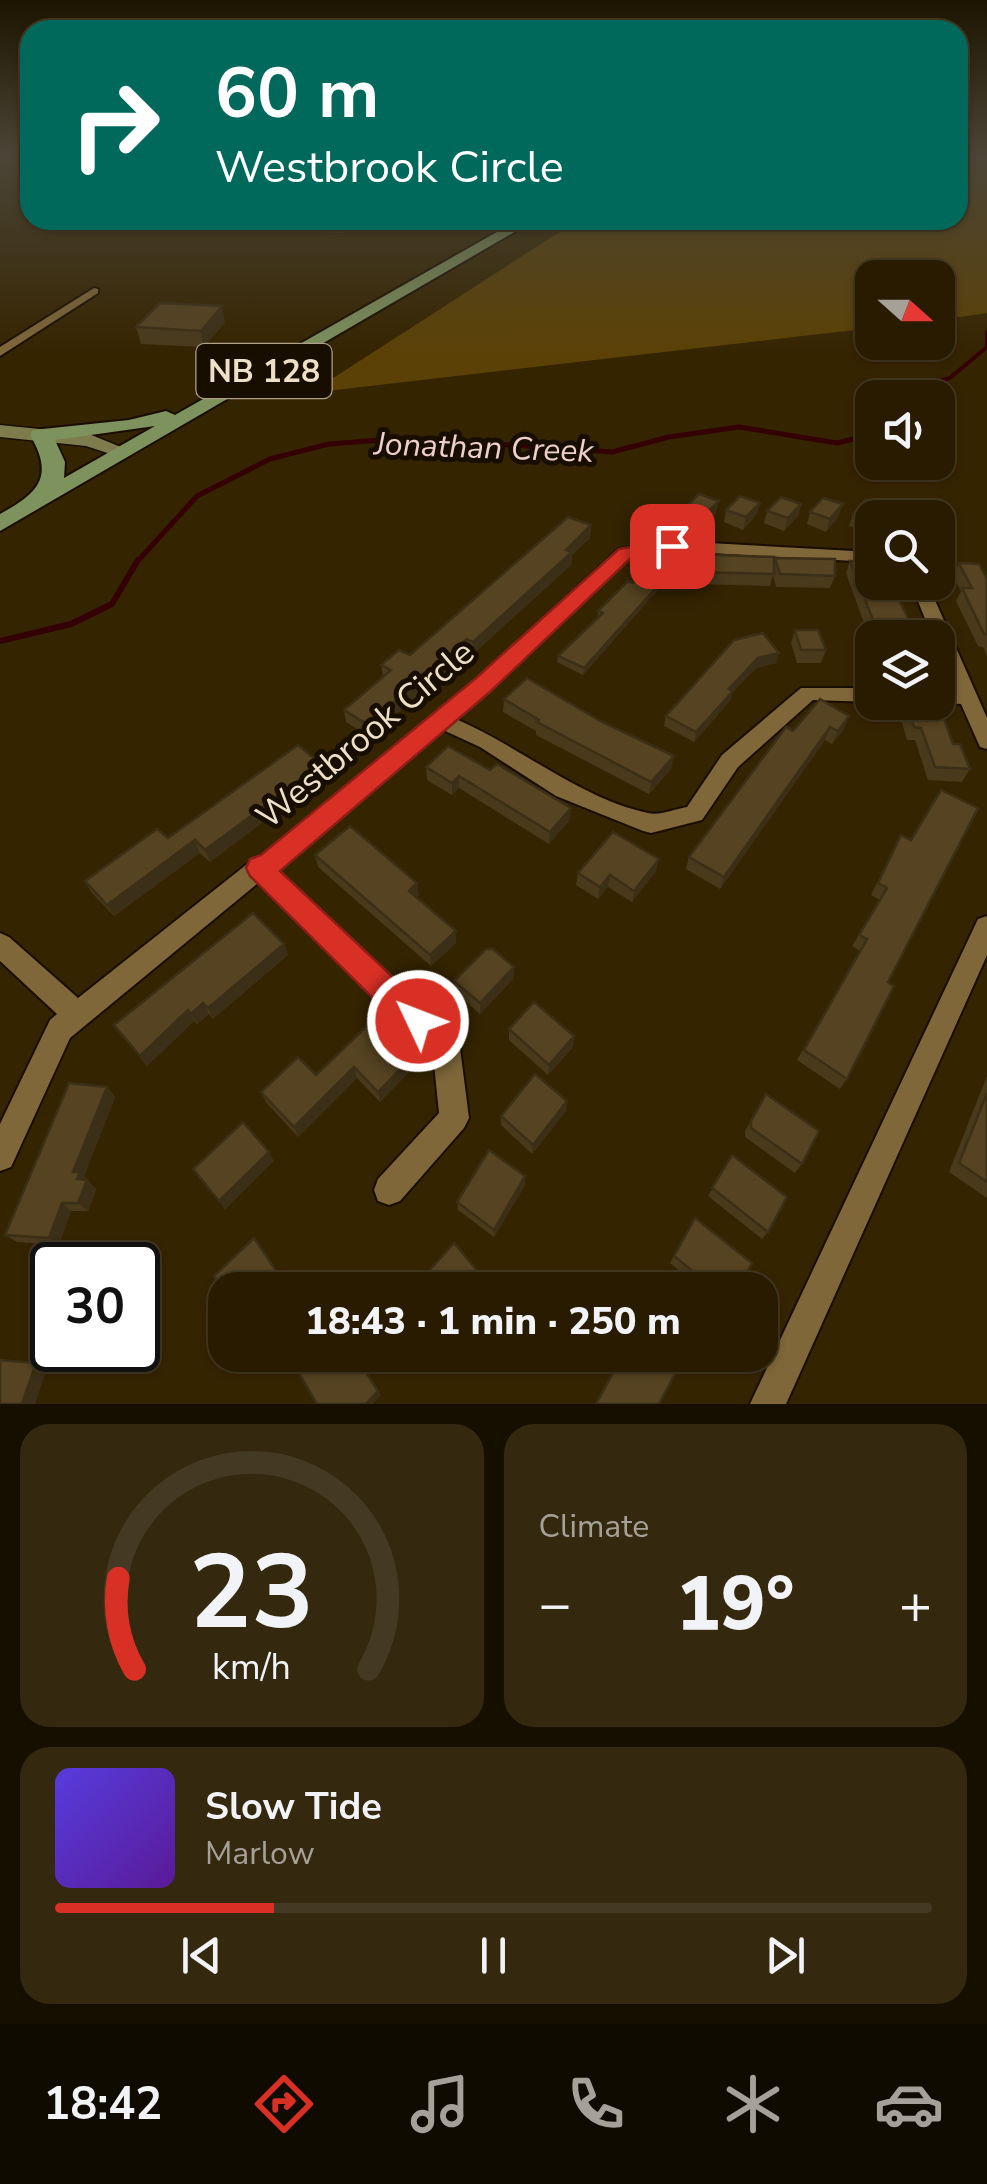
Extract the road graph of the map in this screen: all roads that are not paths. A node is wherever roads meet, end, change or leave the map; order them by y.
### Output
1 (511, 230) edge
2 (94, 291) dead end
3 (0, 352) edge
4 (198, 409) junction
5 (0, 431) edge
6 (41, 435) junction
7 (124, 452) junction
8 (32, 506) junction
9 (0, 524) edge
10 (855, 557) edge
11 (925, 600) edge
12 (855, 694) edge
13 (955, 697) edge
14 (966, 698) junction
15 (440, 720) junction
16 (987, 741) edge
17 (259, 868) junction
18 (987, 927) edge
19 (0, 945) edge
20 (79, 1016) junction
21 (0, 1156) edge
22 (389, 1190) dead end
23 (768, 1404) edge

1 - 4 main road, NB 128
2 - 3 street
4 - 6 main road
4 - 7 main road, NB 128
5 - 6 street
6 - 7 street
6 - 8 main road
7 - 8 main road, NB 128
8 - 9 main road, NB 128
10 - 15 street, Westbrook Circle
11 - 14 street
12 - 15 street
13 - 14 street
14 - 16 street
15 - 17 street, Westbrook Circle
17 - 20 street, Westbrook Circle
17 - 22 street
18 - 23 street
19 - 20 street
20 - 21 street, Westbrook Circle

